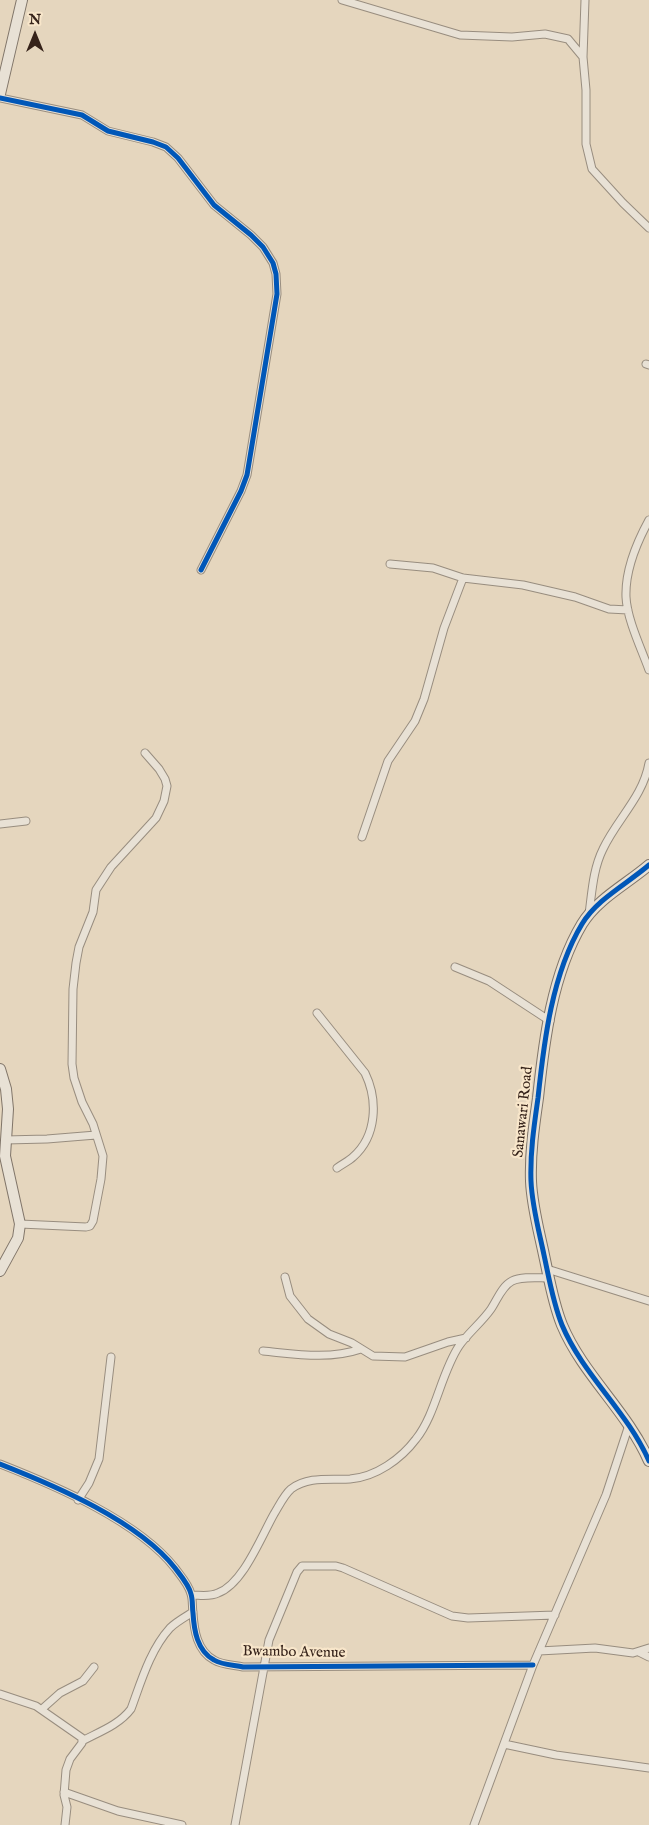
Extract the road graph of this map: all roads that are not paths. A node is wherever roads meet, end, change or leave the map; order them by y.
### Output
1 (22, 0) edge
2 (342, 0) edge
3 (585, 0) edge
4 (583, 57) junction
5 (0, 94) edge
6 (0, 98) edge
7 (649, 228) edge
8 (649, 520) edge
9 (390, 564) dead end
10 (201, 570) dead end
11 (463, 578) junction
12 (628, 610) junction
13 (649, 670) edge
14 (145, 753) dead end
15 (649, 763) edge
16 (26, 821) dead end
17 (0, 824) edge
18 (362, 837) dead end
19 (649, 864) edge
20 (589, 914) junction
21 (455, 967) dead end
22 (317, 1013) dead end
23 (550, 1021) junction
24 (0, 1069) edge
25 (96, 1135) junction
26 (5, 1140) junction
27 (337, 1168) dead end
28 (20, 1224) junction
29 (1, 1265) edge
30 (548, 1274) junction
31 (285, 1277) dead end
32 (649, 1301) edge
33 (467, 1338) junction
34 (361, 1349) junction
35 (263, 1351) dead end
36 (111, 1357) dead end
37 (629, 1425) junction
38 (649, 1461) edge
39 (0, 1464) edge
40 (78, 1500) junction
41 (192, 1595) junction
42 (193, 1612) junction
43 (555, 1615) junction
44 (649, 1648) edge
45 (539, 1651) junction
46 (639, 1652) junction
47 (649, 1657) edge
48 (533, 1665) junction
49 (94, 1667) dead end
50 (264, 1667) junction
51 (0, 1694) edge
52 (42, 1709) junction
53 (82, 1741) junction
54 (504, 1744) junction
55 (649, 1768) edge
56 (64, 1792) junction
57 (65, 1825) edge
58 (182, 1825) edge
59 (235, 1825) edge
60 (474, 1825) edge

1 - 5 street
2 - 4 street
3 - 4 street
4 - 7 street
6 - 10 street
8 - 12 street
9 - 11 street
11 - 12 street
11 - 18 street
12 - 13 street
14 - 25 street
15 - 20 street
16 - 17 street
19 - 20 street, Sanawari Road
20 - 23 street, Sanawari Road
21 - 23 street
22 - 27 street
23 - 30 street, Sanawari Road
24 - 26 street
25 - 26 street
25 - 28 street
26 - 28 street
28 - 29 street
30 - 32 street
30 - 33 street
30 - 37 street, Sanawari Road
31 - 34 street
33 - 34 street
33 - 41 street
34 - 35 street
36 - 40 street
37 - 38 street, Sanawari Road
37 - 43 street
39 - 40 street, Bwambo Avenue
40 - 41 street, Bwambo Avenue
41 - 42 street, Bwambo Avenue
42 - 50 street, Bwambo Avenue
42 - 53 street
43 - 45 street
43 - 50 street
44 - 46 street
45 - 46 street
45 - 48 street
46 - 47 street
48 - 50 street, Bwambo Avenue
48 - 54 street
49 - 52 street
50 - 59 street
51 - 52 street
52 - 53 street
53 - 56 street
54 - 55 street
54 - 60 street
56 - 57 street
56 - 58 street

